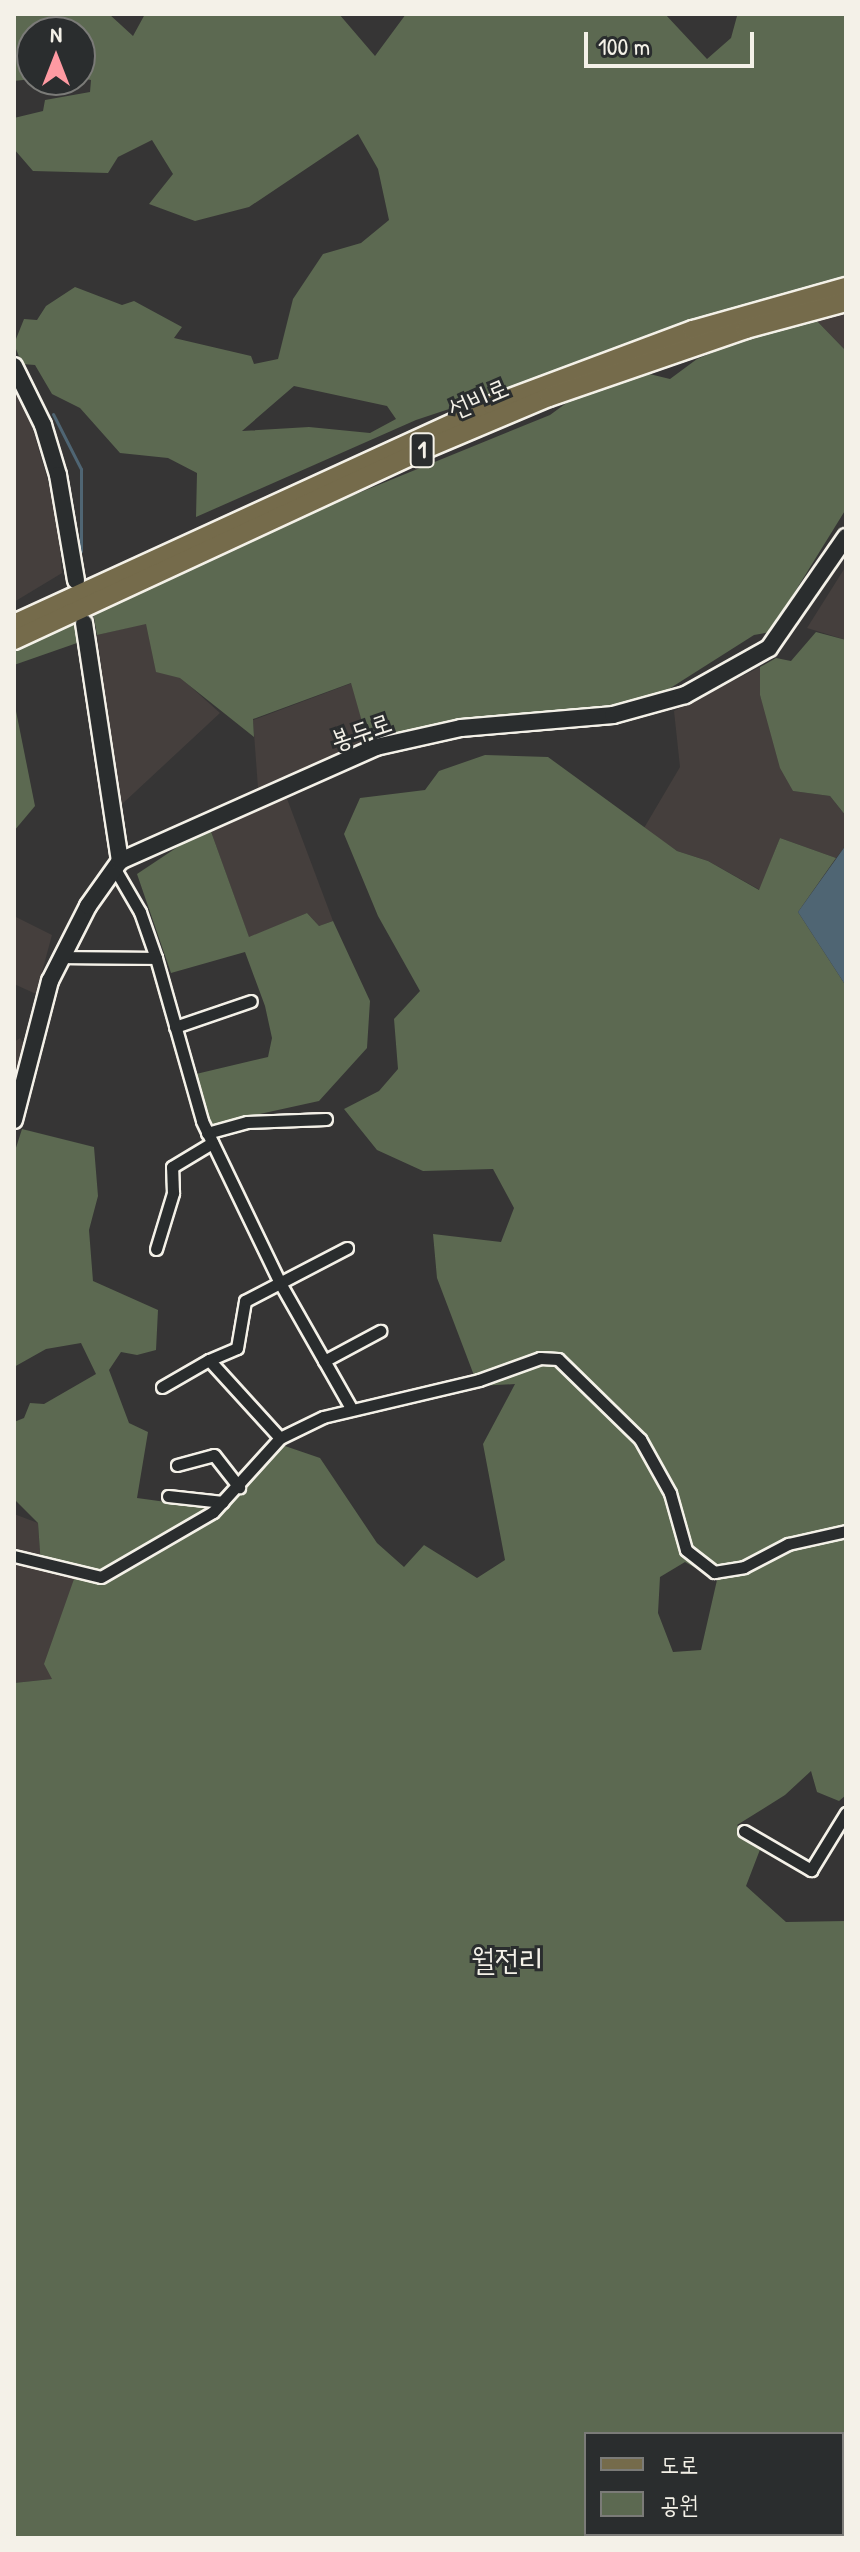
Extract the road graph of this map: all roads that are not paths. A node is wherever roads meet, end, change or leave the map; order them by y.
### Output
1 (846, 287) edge
2 (846, 302) edge
3 (14, 366) edge
4 (846, 537) edge
5 (76, 580) dead end
6 (84, 623) dead end
7 (14, 624) edge
8 (14, 640) edge
9 (117, 865) junction
10 (61, 957) junction
11 (156, 958) junction
12 (251, 1001) dead end
13 (175, 1027) junction
14 (326, 1119) dead end
15 (14, 1120) edge
16 (210, 1138) junction
17 (347, 1248) dead end
18 (156, 1249) dead end
19 (280, 1283) junction
20 (380, 1331) dead end
21 (209, 1360) junction
22 (324, 1361) junction
23 (162, 1387) dead end
24 (350, 1406) junction
25 (280, 1438) junction
26 (177, 1465) dead end
27 (239, 1487) junction
28 (168, 1496) dead end
29 (223, 1502) junction
30 (846, 1531) edge
31 (14, 1556) edge
32 (846, 1813) edge
33 (744, 1831) dead end
34 (841, 1831) edge

1 - 7 main road, 선비로 / 1
2 - 8 main road, 선비로 / 1
3 - 5 main road
4 - 9 main road, 봉두로
6 - 9 main road
9 - 10 main road
9 - 11 street
10 - 11 street
10 - 15 main road
11 - 13 street
12 - 13 street
13 - 16 street
14 - 16 street
16 - 18 street
16 - 19 street
17 - 19 street
19 - 21 street
19 - 22 street
20 - 22 street
21 - 23 street
21 - 25 street
22 - 24 street
24 - 25 street
24 - 30 street
25 - 27 street
26 - 27 street
27 - 29 street
28 - 29 street
29 - 31 street
32 - 34 street
33 - 34 street

